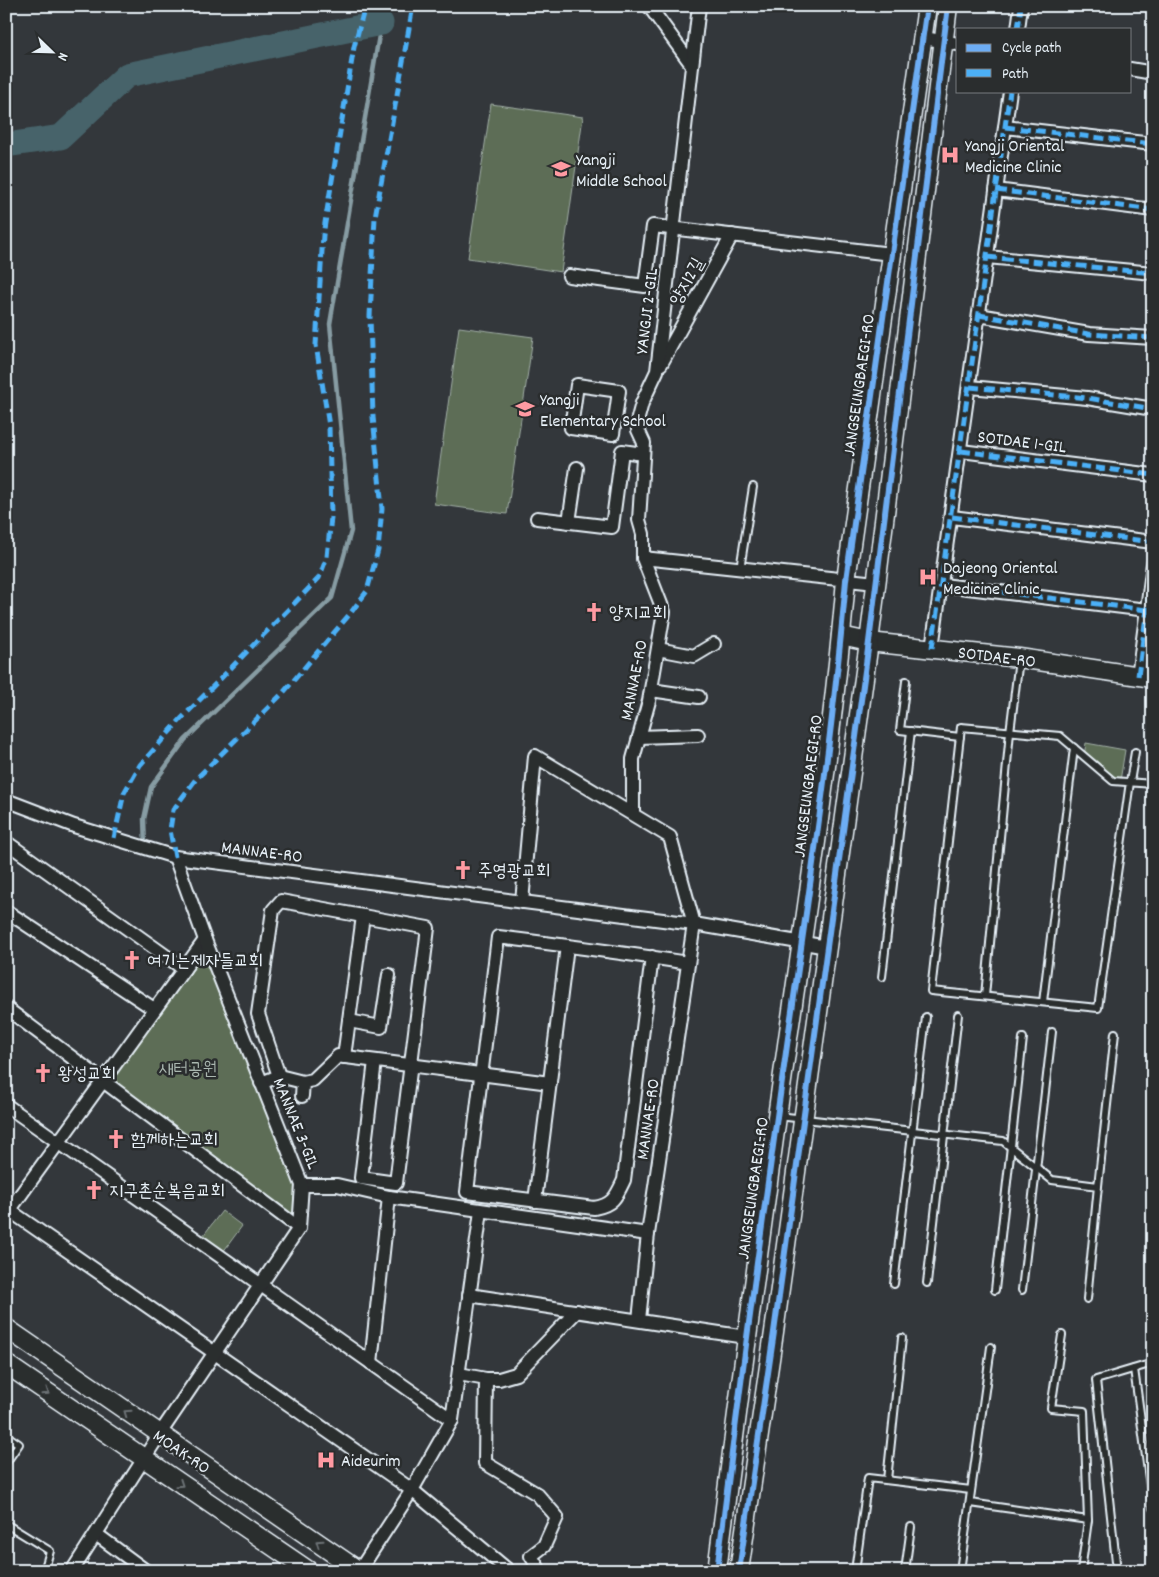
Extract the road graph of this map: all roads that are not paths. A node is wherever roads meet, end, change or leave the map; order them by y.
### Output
1 (649, 6) edge
2 (699, 6) edge
3 (927, 6) edge
4 (948, 6) edge
5 (1021, 6) edge
6 (1018, 28) edge
7 (924, 38) junction
8 (951, 43) edge
9 (692, 65) junction
10 (1132, 70) edge
11 (1153, 73) edge
12 (1010, 92) edge
13 (1005, 127) junction
14 (1153, 144) edge
15 (996, 190) junction
16 (1153, 210) edge
17 (674, 228) junction
18 (732, 235) junction
19 (891, 254) junction
20 (987, 257) junction
21 (1153, 273) edge
22 (569, 276) dead end
23 (979, 315) junction
24 (1153, 338) edge
25 (657, 371) junction
26 (970, 387) junction
27 (1153, 409) edge
28 (616, 416) junction
29 (638, 418) junction
30 (961, 450) junction
31 (643, 454) junction
32 (577, 468) dead end
33 (1153, 475) edge
34 (753, 487) dead end
35 (952, 517) junction
36 (537, 518) dead end
37 (569, 522) junction
38 (1153, 542) edge
39 (643, 558) junction
40 (1153, 564) edge
41 (740, 569) junction
42 (846, 580) junction
43 (876, 583) junction
44 (943, 585) junction
45 (1147, 610) junction
46 (841, 636) junction
47 (869, 642) junction
48 (714, 644) dead end
49 (932, 648) junction
50 (658, 649) junction
51 (1019, 658) junction
52 (1145, 677) edge
53 (906, 682) dead end
54 (651, 690) junction
55 (699, 697) dead end
56 (911, 731) junction
57 (1010, 732) junction
58 (698, 735) dead end
59 (639, 736) junction
60 (960, 737) junction
61 (1074, 748) junction
62 (1135, 752) dead end
63 (1130, 782) junction
64 (1153, 784) edge
65 (7, 801) edge
66 (633, 813) junction
67 (6, 842) edge
68 (175, 857) junction
69 (522, 902) junction
70 (6, 911) edge
71 (363, 916) junction
72 (694, 924) junction
73 (204, 940) junction
74 (802, 944) junction
75 (567, 946) junction
76 (827, 947) junction
77 (652, 957) junction
78 (688, 962) junction
79 (184, 969) junction
80 (389, 975) dead end
81 (882, 977) dead end
82 (985, 996) junction
83 (1043, 1002) junction
84 (6, 1008) edge
85 (154, 1009) junction
86 (958, 1015) dead end
87 (926, 1017) dead end
88 (348, 1021) junction
89 (1052, 1032) dead end
90 (1115, 1033) dead end
91 (1024, 1038) dead end
92 (344, 1057) junction
93 (375, 1061) junction
94 (412, 1066) junction
95 (482, 1075) junction
96 (279, 1076) junction
97 (102, 1080) junction
98 (261, 1082) junction
99 (302, 1082) junction
100 (550, 1084) junction
101 (302, 1096) dead end
102 (6, 1105) edge
103 (777, 1116) junction
104 (804, 1119) junction
105 (912, 1130) junction
106 (944, 1134) junction
107 (57, 1141) junction
108 (1011, 1147) junction
109 (1037, 1168) junction
110 (302, 1184) junction
111 (1098, 1186) junction
112 (389, 1197) junction
113 (535, 1201) junction
114 (7, 1211) edge
115 (481, 1211) junction
116 (299, 1228) junction
117 (648, 1234) junction
118 (927, 1283) dead end
119 (894, 1284) dead end
120 (261, 1285) junction
121 (995, 1290) dead end
122 (1022, 1290) dead end
123 (469, 1295) junction
124 (1087, 1299) dead end
125 (577, 1311) junction
126 (639, 1320) junction
127 (6, 1328) edge
128 (1062, 1335) dead end
129 (746, 1337) junction
130 (902, 1338) dead end
131 (991, 1347) dead end
132 (214, 1353) junction
133 (371, 1363) junction
134 (1153, 1363) edge
135 (6, 1364) edge
136 (1134, 1369) junction
137 (459, 1374) junction
138 (486, 1378) junction
139 (452, 1420) junction
140 (6, 1435) edge
141 (159, 1435) junction
142 (144, 1459) junction
143 (6, 1463) edge
144 (887, 1480) junction
145 (412, 1490) junction
146 (971, 1490) junction
147 (970, 1503) junction
148 (1153, 1508) edge
149 (1088, 1520) junction
150 (6, 1524) edge
151 (911, 1527) dead end
152 (96, 1534) junction
153 (44, 1571) edge
154 (72, 1571) edge
155 (146, 1571) edge
156 (309, 1571) edge
157 (359, 1571) edge
158 (509, 1571) edge
159 (540, 1571) edge
160 (717, 1571) edge
161 (739, 1571) edge
162 (855, 1571) edge
163 (905, 1571) edge
164 (960, 1571) edge
165 (1082, 1571) edge
166 (1117, 1571) edge

1 - 9 street
2 - 9 street, YANGJI 2-GIL
3 - 7 street, JANGSEUNGBAEGI-RO
4 - 8 street
5 - 6 street
7 - 8 street
7 - 19 street, JANGSEUNGBAEGI-RO
8 - 43 street
9 - 17 street, YANGJI 2-GIL
10 - 11 street
12 - 13 street, SOTDAE 1-GIL
13 - 14 street
13 - 15 street, SOTDAE 1-GIL
15 - 16 street
15 - 20 street, SOTDAE 1-GIL
17 - 18 street
17 - 22 street
17 - 25 street, YANGJI 2-GIL
18 - 19 street
18 - 25 street, 양지2길
19 - 42 street, JANGSEUNGBAEGI-RO
20 - 21 street
20 - 23 street, SOTDAE 1-GIL
23 - 24 street
23 - 26 street, SOTDAE 1-GIL
25 - 29 street, YANGJI 2-GIL
26 - 27 street
26 - 30 street, SOTDAE 1-GIL
28 - 28 street
28 - 29 street
29 - 31 street
30 - 33 street, SOTDAE 1-GIL
30 - 35 street, SOTDAE 1-GIL
31 - 37 street
31 - 39 street
32 - 37 street
34 - 41 lane
35 - 38 street
35 - 44 street, SOTDAE 1-GIL
36 - 37 street
39 - 41 street
39 - 50 street, MANNAE-RO
40 - 45 street
41 - 42 street
42 - 43 street
42 - 46 street, JANGSEUNGBAEGI-RO
43 - 47 street
44 - 45 street
44 - 49 street, SOTDAE 1-GIL
45 - 52 street
46 - 47 street, SOTDAE-RO
46 - 74 street, JANGSEUNGBAEGI-RO
47 - 49 street, SOTDAE-RO
47 - 76 street
48 - 50 street
49 - 51 street, SOTDAE-RO
50 - 54 street, MANNAE-RO
51 - 52 street, SOTDAE-RO
51 - 57 lane
53 - 56 lane
54 - 55 street
54 - 59 street, MANNAE-RO
56 - 60 lane
56 - 81 lane
57 - 60 lane
57 - 61 lane
57 - 82 lane
58 - 59 street
59 - 66 street, MANNAE-RO
60 - 82 lane
61 - 63 lane
61 - 83 lane
62 - 63 lane
63 - 64 lane
63 - 83 lane
65 - 68 street, MANNAE-RO
66 - 69 street, MANNAE-RO
66 - 72 street, MANNAE-RO
67 - 79 street
68 - 69 street, MANNAE-RO
68 - 73 street, MANNAE 3-GIL
69 - 72 street, MANNAE-RO
70 - 85 street
71 - 88 street
71 - 94 street
71 - 96 street
72 - 74 street, MANNAE-RO
72 - 78 street, MANNAE-RO
73 - 79 street
73 - 98 street, MANNAE 3-GIL
74 - 76 street, MANNAE-RO
74 - 103 street, JANGSEUNGBAEGI-RO
75 - 77 street
75 - 95 street
75 - 100 street
76 - 104 street
77 - 78 street
77 - 113 street
78 - 117 street, MANNAE-RO
79 - 85 street
80 - 88 street
82 - 83 lane
84 - 97 street
85 - 97 street
86 - 106 lane
87 - 105 lane
88 - 92 street
89 - 109 lane
90 - 111 lane
91 - 108 lane
92 - 93 street
92 - 99 street
93 - 94 street
93 - 94 street
94 - 95 street
95 - 100 street
95 - 113 street
96 - 98 street
96 - 99 street
97 - 107 street
97 - 116 street
98 - 110 street, MANNAE 3-GIL
99 - 101 street
100 - 113 street
102 - 107 street
103 - 104 lane
103 - 129 street, JANGSEUNGBAEGI-RO
104 - 105 lane
104 - 161 street
105 - 106 lane
105 - 119 lane
106 - 108 lane
106 - 118 lane
107 - 114 street
107 - 120 street
108 - 109 lane
108 - 121 lane
109 - 111 lane
109 - 122 lane
110 - 112 street
110 - 116 street, MANNAE 3-GIL
111 - 124 lane
112 - 115 street
112 - 133 street
114 - 132 street
115 - 117 street
115 - 123 street
116 - 120 street, MANNAE 3-GIL
117 - 126 street, MANNAE-RO
120 - 132 street, MANNAE 3-GIL
120 - 133 street
123 - 125 street
123 - 137 street
125 - 126 street
125 - 138 street
126 - 129 street
141 -> 127 street, MOAK-RO
128 - 149 lane
129 - 160 street, JANGSEUNGBAEGI-RO
130 - 144 lane
131 - 146 lane
132 - 141 street, MANNAE 3-GIL
132 - 145 street
133 - 139 street
134 - 136 lane
135 -> 142 street, MOAK-RO
136 - 148 lane
136 - 166 lane
137 - 138 street
137 - 139 street
138 - 159 street
139 - 145 street
140 - 143 lane
141 - 142 street, MANNAE 3-GIL
157 -> 141 street, MOAK-RO
142 - 152 street, MANNAE 3-GIL
142 -> 156 street, MOAK-RO
144 - 146 lane
144 - 162 lane
145 - 157 street
145 - 158 street
146 - 147 lane
147 - 149 lane
147 - 164 lane
149 - 165 lane
150 - 153 lane
151 - 163 lane
152 - 154 street, MANNAE 3-GIL
152 - 155 street

